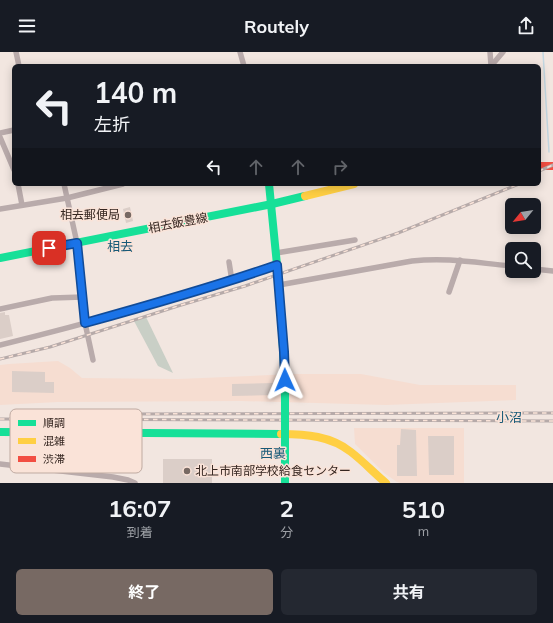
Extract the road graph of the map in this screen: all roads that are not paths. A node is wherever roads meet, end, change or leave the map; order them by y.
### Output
1 (16, 52) edge
2 (240, 52) edge
3 (490, 52) edge
4 (503, 52) edge
5 (19, 64) edge
6 (243, 64) edge
7 (491, 64) edge
8 (493, 64) edge
9 (12, 130) edge
10 (0, 133) edge
11 (0, 137) edge
12 (12, 165) edge
13 (541, 166) edge
14 (552, 168) edge
15 (18, 186) edge
16 (65, 186) edge
17 (116, 186) edge
18 (269, 186) edge
19 (346, 186) edge
20 (68, 198) junction
21 (272, 204) junction
22 (22, 205) junction
23 (0, 209) edge
24 (355, 240) dead end
25 (77, 243) junction
26 (276, 254) junction
27 (0, 258) edge
28 (460, 260) junction
29 (229, 262) dead end
30 (277, 265) junction
31 (505, 265) edge
32 (541, 270) edge
33 (553, 271) edge
34 (232, 281) junction
35 (279, 285) junction
36 (449, 292) dead end
37 (83, 297) junction
38 (0, 309) edge
39 (85, 323) junction
40 (0, 345) edge
41 (93, 360) dead end
42 (0, 432) edge
43 (10, 432) edge
44 (142, 433) edge
45 (0, 464) edge
46 (10, 465) edge
47 (82, 473) edge
48 (91, 474) joint
49 (128, 481) edge
50 (135, 483) edge
51 (285, 483) edge
52 (386, 483) edge

1 - 5 street
2 - 6 street
3 - 7 street
4 - 8 street
9 - 10 street
11 - 12 street
13 - 14 street
15 - 22 street
16 - 20 street
17 - 20 street
18 - 21 street
19 - 21 street, 相去飯豊線
20 - 22 street
20 - 25 street
21 - 25 street, 相去飯豊線
21 - 26 street
22 - 23 street
24 - 26 street
25 - 27 street, 相去飯豊線
25 - 37 street
26 - 30 street
28 - 31 street
28 - 35 street
28 - 36 street
29 - 34 street
30 - 34 street
30 - 35 street
32 - 33 street
34 - 39 street
35 - 51 street, bridge
37 - 38 street
37 - 39 street
39 - 40 street
39 - 41 street
42 - 43 street
44 - 52 street
45 - 46 street
47 - 48 street
48 - 49 street
49 - 50 street

